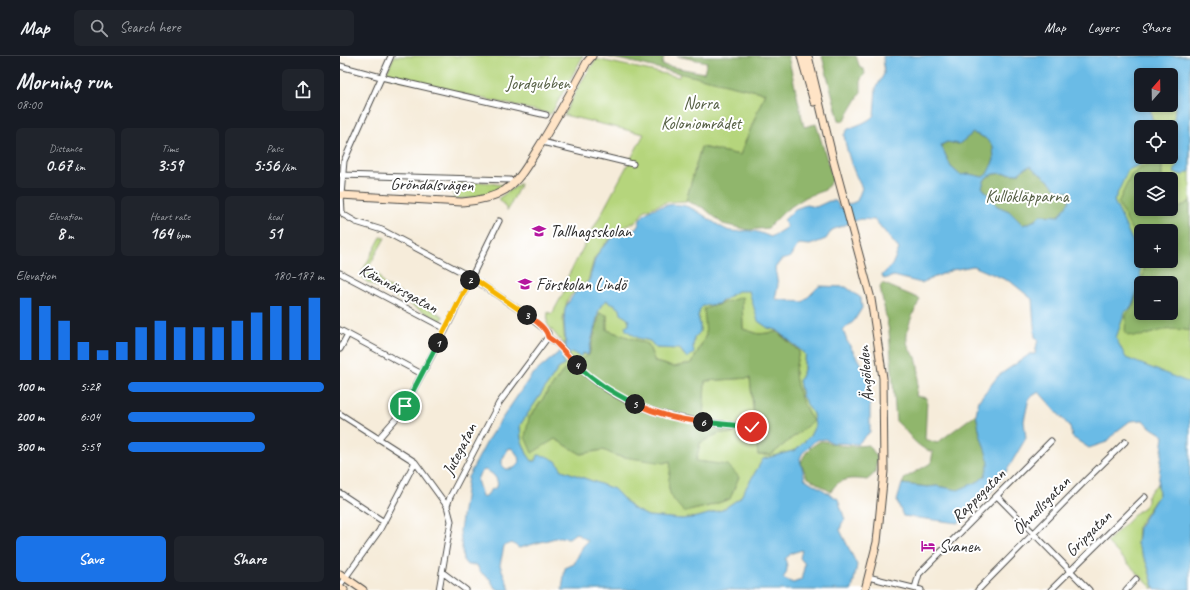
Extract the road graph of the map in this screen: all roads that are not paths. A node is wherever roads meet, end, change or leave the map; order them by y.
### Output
1 (391, 56) edge
2 (592, 56) edge
3 (801, 56) edge
4 (808, 56) edge
5 (340, 66) edge
6 (381, 77) junction
7 (546, 115) dead end
8 (542, 142) junction
9 (832, 159) junction
10 (633, 164) dead end
11 (341, 175) edge
12 (510, 180) dead end
13 (340, 195) edge
14 (499, 221) dead end
15 (340, 272) edge
16 (471, 277) junction
17 (446, 329) junction
18 (340, 330) edge
19 (348, 334) junction
20 (548, 337) junction
21 (340, 349) edge
22 (422, 374) junction
23 (340, 414) edge
24 (752, 427) dead end
25 (378, 439) junction
26 (1051, 441) dead end
27 (1125, 442) dead end
28 (415, 462) junction
29 (340, 493) edge
30 (997, 496) junction
31 (1145, 497) dead end
32 (447, 506) junction
33 (384, 522) junction
34 (1034, 533) junction
35 (1070, 571) junction
36 (442, 572) junction
37 (343, 576) edge
38 (868, 577) junction
39 (1136, 580) dead end
40 (340, 586) edge
41 (918, 589) edge
42 (344, 590) edge
43 (363, 590) edge
44 (439, 590) edge
45 (466, 590) edge
46 (865, 590) edge
47 (978, 590) edge
48 (1051, 590) edge
49 (1089, 590) edge
50 (1126, 590) edge

1 - 6 street
2 - 8 main road, Gröndalsvägen
3 - 9 main road, Ängöleden
4 - 9 main road, Ängöleden
5 - 6 street
6 - 7 street
6 - 11 street
8 - 10 street
8 - 13 main road, Gröndalsvägen
9 - 38 main road, Ängöleden
11 - 12 street
11 - 13 street
13 - 16 street
14 - 16 street
15 - 17 street, Kämnärsgatan
16 - 17 street
16 - 20 street
17 - 22 street
18 - 19 street
19 - 21 street
19 - 22 street
20 - 24 street
20 - 32 street, Jutegatan
22 - 25 street
23 - 25 street
25 - 28 street
26 - 30 street, Rappegatan
27 - 34 street, Öhnellsgatan
28 - 32 street
28 - 33 street
29 - 33 street
30 - 34 street
30 - 41 street, Rappegatan
31 - 35 street, Gripgatan
32 - 36 street
33 - 37 street
34 - 35 street
34 - 47 street, Öhnellsgatan
35 - 48 street, Gripgatan
35 - 49 street
36 - 44 street
36 - 45 street
37 - 40 street
37 - 43 main road
38 - 41 street
38 - 46 main road, Ängöleden
39 - 50 street
40 - 42 main road

